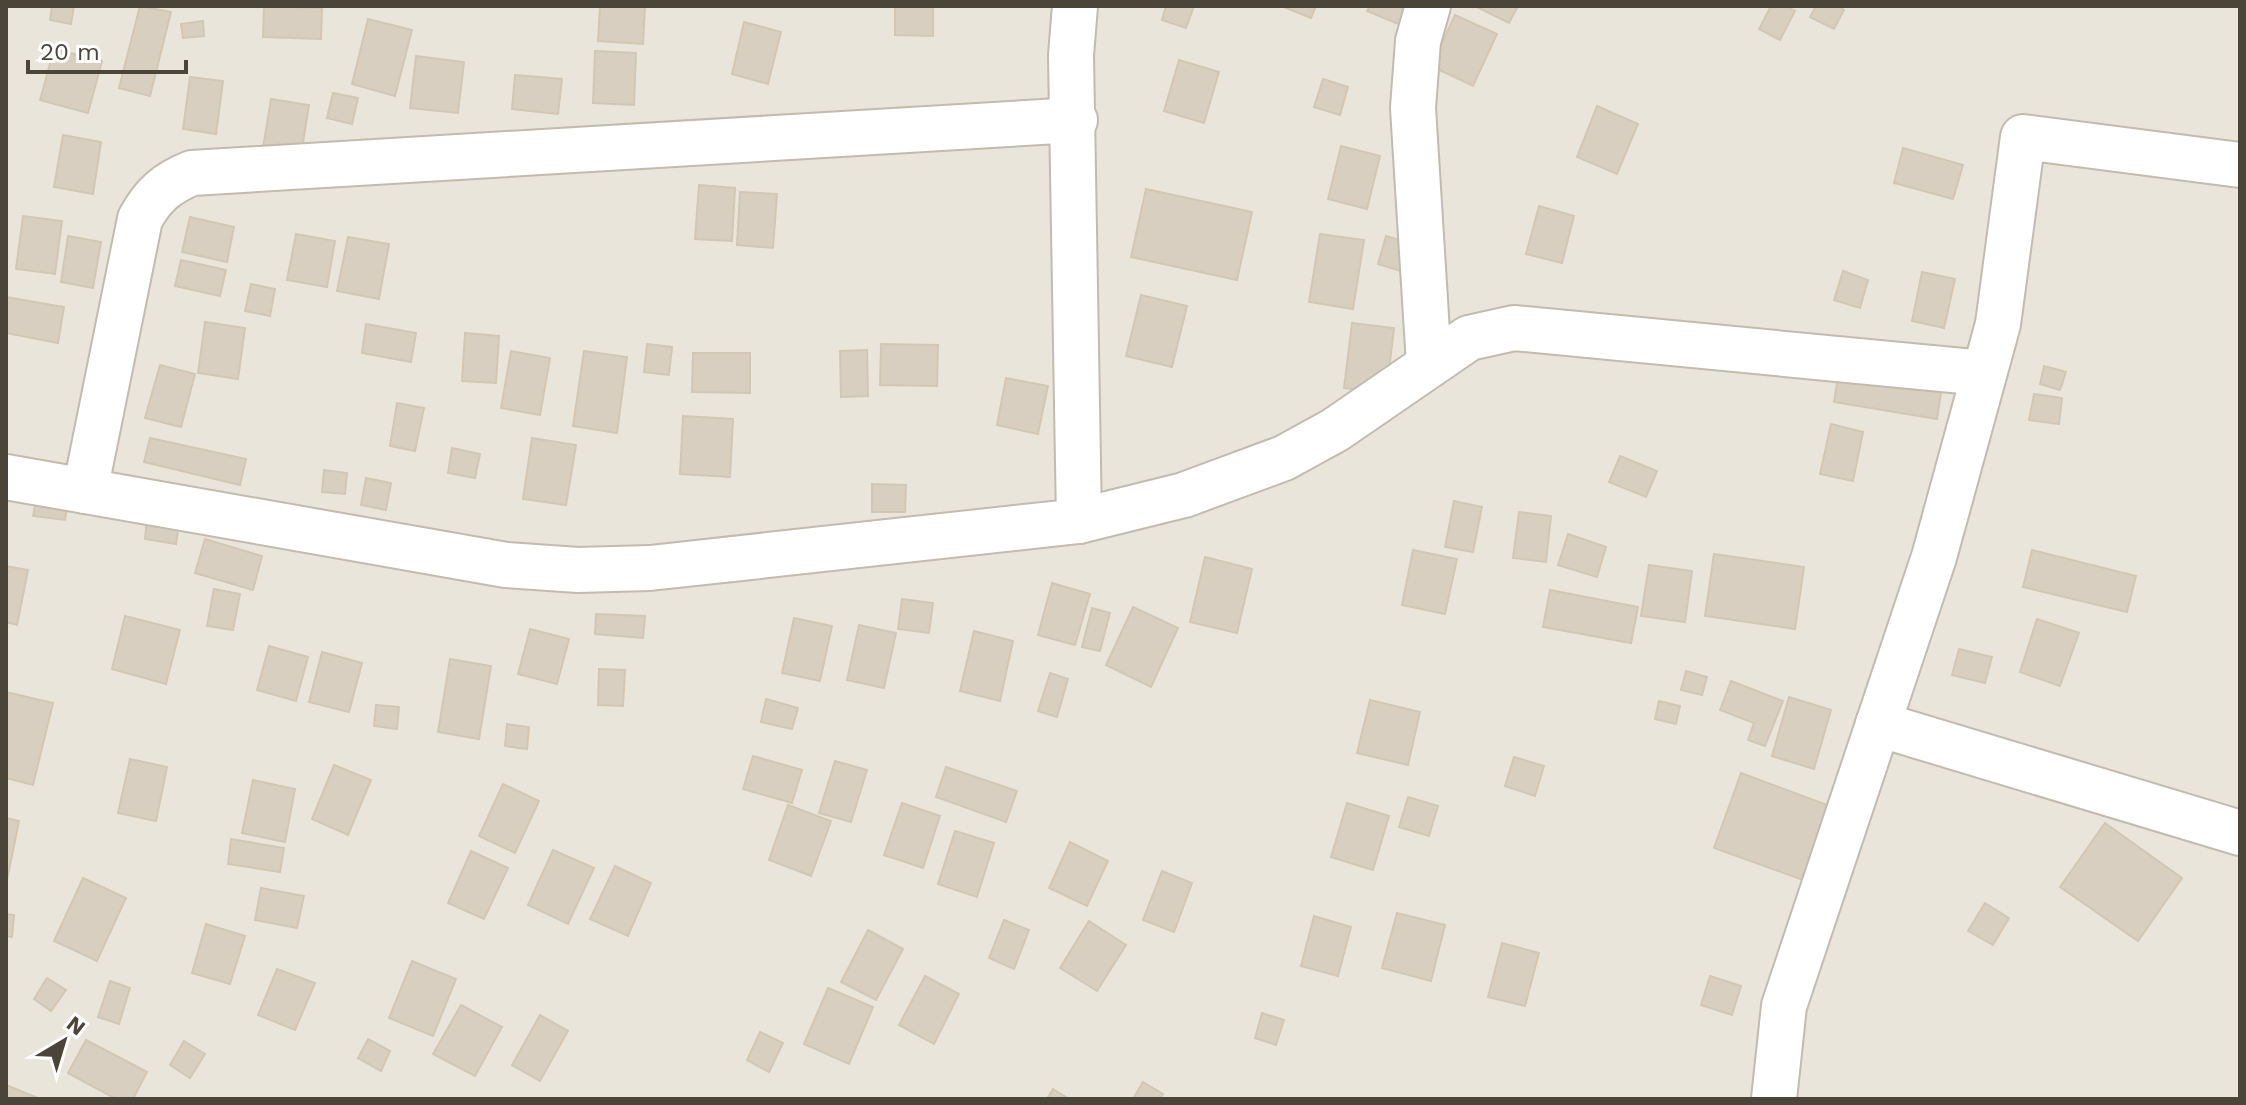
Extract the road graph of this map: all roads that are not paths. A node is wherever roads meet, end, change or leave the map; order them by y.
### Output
1 (1075, 6) edge
2 (1428, 6) edge
3 (1075, 120) junction
4 (2240, 165) edge
5 (1429, 364) junction
6 (1984, 373) junction
7 (6, 477) edge
8 (85, 491) junction
9 (1079, 521) junction
10 (1878, 724) junction
11 (2240, 833) edge
12 (1774, 1099) edge

1 - 3 street
2 - 5 street
3 - 8 street
3 - 9 street
4 - 6 street
5 - 6 street
5 - 9 street
6 - 10 street
7 - 8 street
8 - 9 street
10 - 11 street
10 - 12 street

